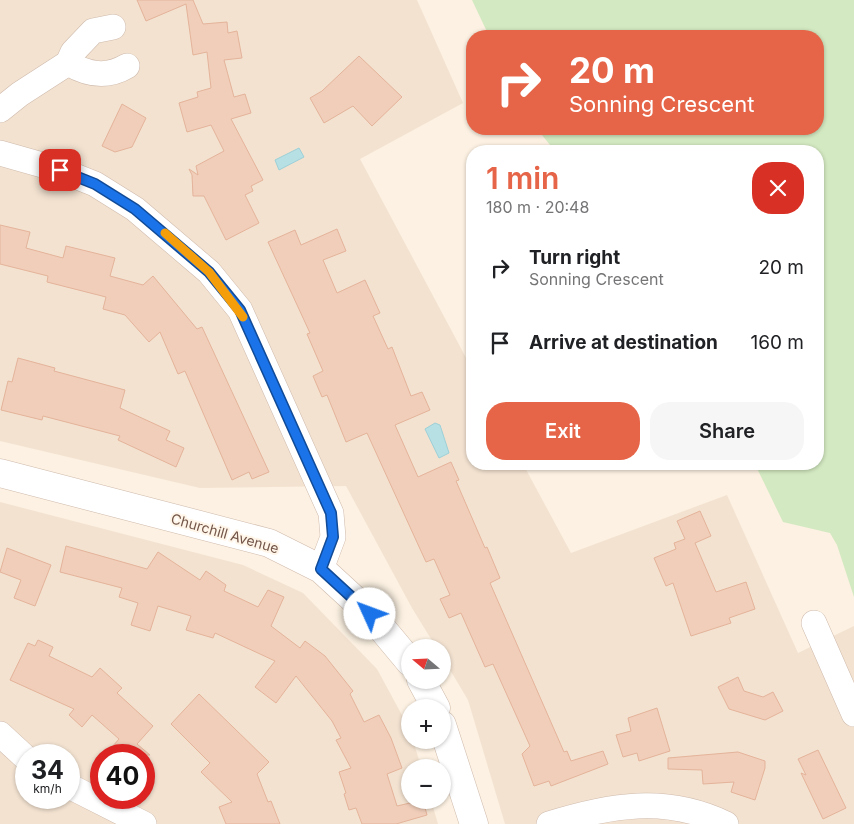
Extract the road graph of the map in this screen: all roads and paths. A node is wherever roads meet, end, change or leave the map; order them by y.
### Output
1 (113, 27) dead end
2 (68, 63) junction
3 (128, 66) dead end
4 (0, 110) edge
5 (0, 153) edge
6 (0, 473) edge
7 (321, 569) junction
8 (814, 622) dead end
9 (401, 651) edge
10 (854, 714) edge
11 (0, 734) edge
12 (15, 748) edge
13 (450, 749) edge
14 (80, 792) edge
15 (144, 824) edge
16 (474, 824) edge
17 (549, 824) edge
18 (726, 824) edge

1 - 2 street
2 - 3 street
2 - 4 street
5 - 7 street
6 - 7 street, Churchill Avenue
7 - 9 street, Churchill Avenue
8 - 10 street
11 - 12 street
13 - 16 street
14 - 15 street
17 - 18 street

